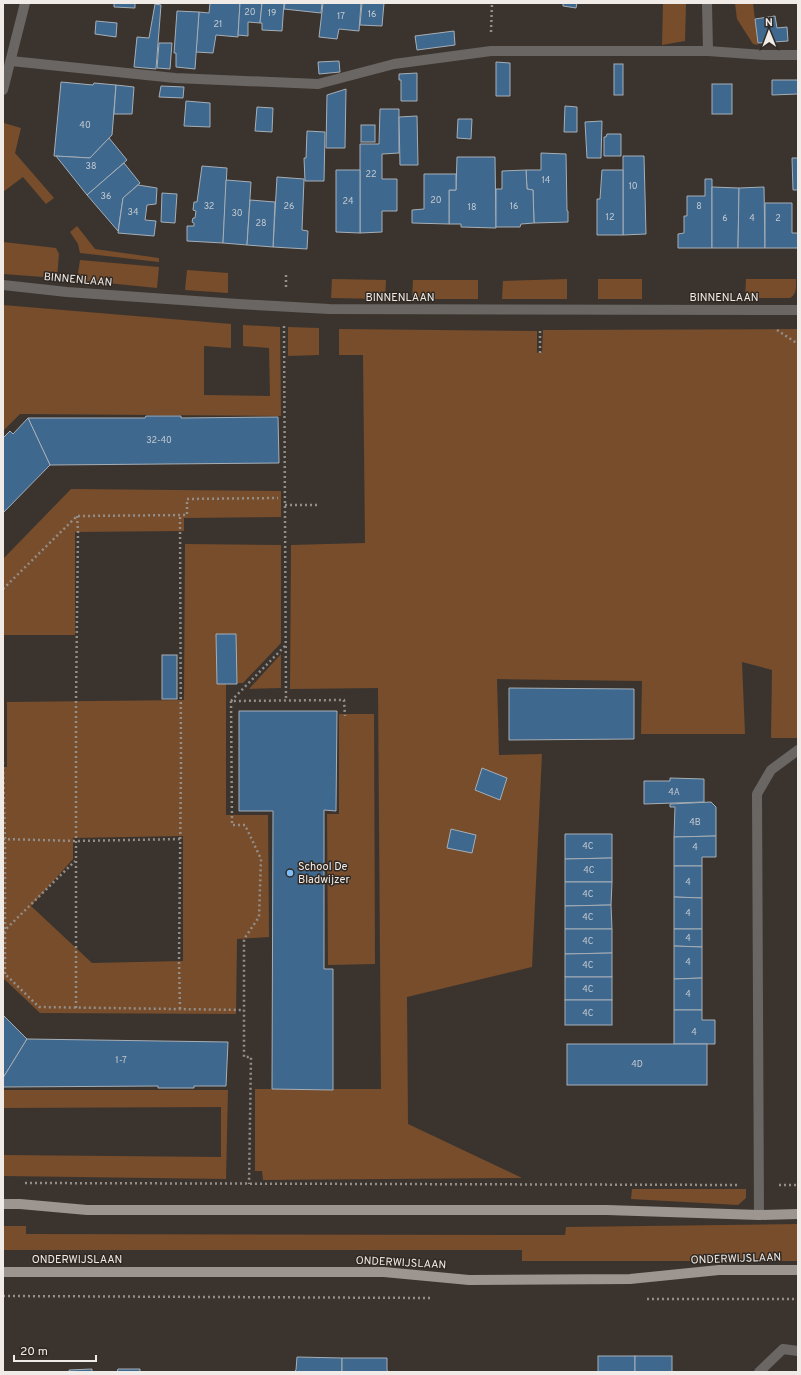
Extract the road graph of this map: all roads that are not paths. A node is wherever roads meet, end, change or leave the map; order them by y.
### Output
1 (25, 3) edge
2 (707, 3) edge
3 (708, 51) junction
4 (798, 54) edge
5 (11, 61) junction
6 (3, 90) edge
7 (3, 285) edge
8 (798, 310) edge
9 (798, 750) edge
10 (3, 1204) edge
11 (798, 1214) edge
12 (759, 1215) junction
13 (798, 1270) edge
14 (3, 1272) edge
15 (798, 1351) edge
16 (759, 1372) edge

1 - 5 street
2 - 3 street
3 - 4 street
3 - 5 street
5 - 6 street
7 - 8 street, BINNENLAAN
9 - 12 street
10 - 12 main road
11 - 12 main road
13 - 14 main road, ONDERWIJSLAAN
15 - 16 street

